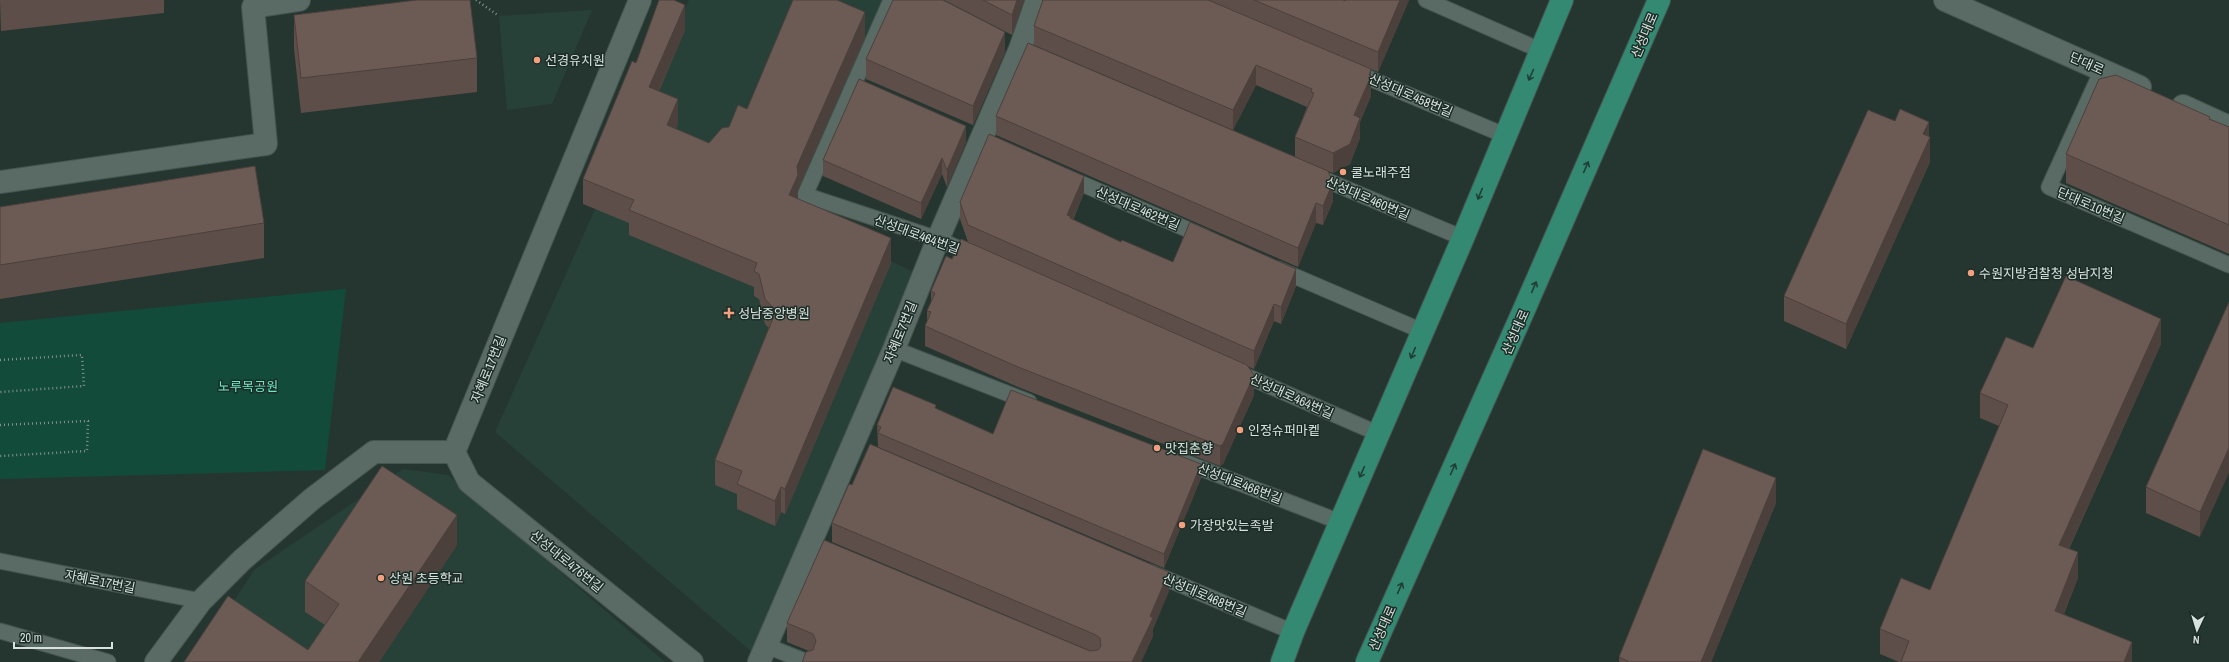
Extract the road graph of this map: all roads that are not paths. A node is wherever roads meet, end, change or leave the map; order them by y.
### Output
1 (299, 0) edge
2 (640, 0) edge
3 (891, 0) edge
4 (1037, 0) edge
5 (1426, 0) edge
6 (1562, 0) edge
7 (1659, 0) edge
8 (1949, 1) edge
9 (1542, 51) junction
10 (1337, 64) edge
11 (2102, 70) junction
12 (854, 83) junction
13 (868, 89) edge
14 (2229, 127) edge
15 (1504, 135) junction
16 (1303, 170) edge
17 (1052, 171) edge
18 (0, 182) edge
19 (1462, 238) junction
20 (938, 239) junction
21 (1219, 243) edge
22 (988, 262) edge
23 (1262, 262) edge
24 (2229, 265) edge
25 (1422, 331) junction
26 (894, 349) junction
27 (1220, 364) edge
28 (1042, 407) edge
29 (1379, 434) junction
30 (454, 452) junction
31 (1169, 456) edge
32 (1340, 522) junction
33 (0, 561) edge
34 (1138, 567) edge
35 (201, 601) junction
36 (0, 631) edge
37 (1293, 632) junction
38 (763, 654) edge
39 (108, 662) edge
40 (156, 662) edge
41 (692, 662) edge
42 (807, 662) edge
43 (1282, 662) edge
44 (1367, 662) edge

1 - 18 street
2 - 30 street, 자혜로17번길
3 - 12 lane
4 - 20 street, 자혜로7번길
5 - 9 lane
6 - 9 main road
44 -> 7 main road, 산성대로
8 - 11 street, 단대로
9 -> 15 main road
10 - 15 lane, 산성대로458번길
11 - 14 street, 단대로
11 - 24 lane, 단대로10번길
12 - 13 lane
12 - 20 lane, 산성대로464번길
15 -> 19 main road
16 - 19 lane, 산성대로460번길
17 - 21 lane, 산성대로462번길
19 - 25 main road
20 - 22 lane, 산성대로464번길
20 - 26 street, 자혜로7번길
23 - 25 lane
25 -> 29 main road
26 - 28 lane
26 - 38 street, 자혜로7번길
27 - 29 lane, 산성대로464번길
29 -> 32 main road
30 - 35 street
30 - 41 street, 산성대로476번길
31 - 32 lane, 산성대로466번길
32 - 37 main road
33 - 35 lane, 자혜로17번길
34 - 37 lane, 산성대로468번길
35 - 40 street
36 - 39 lane
37 - 43 main road
38 - 42 lane

